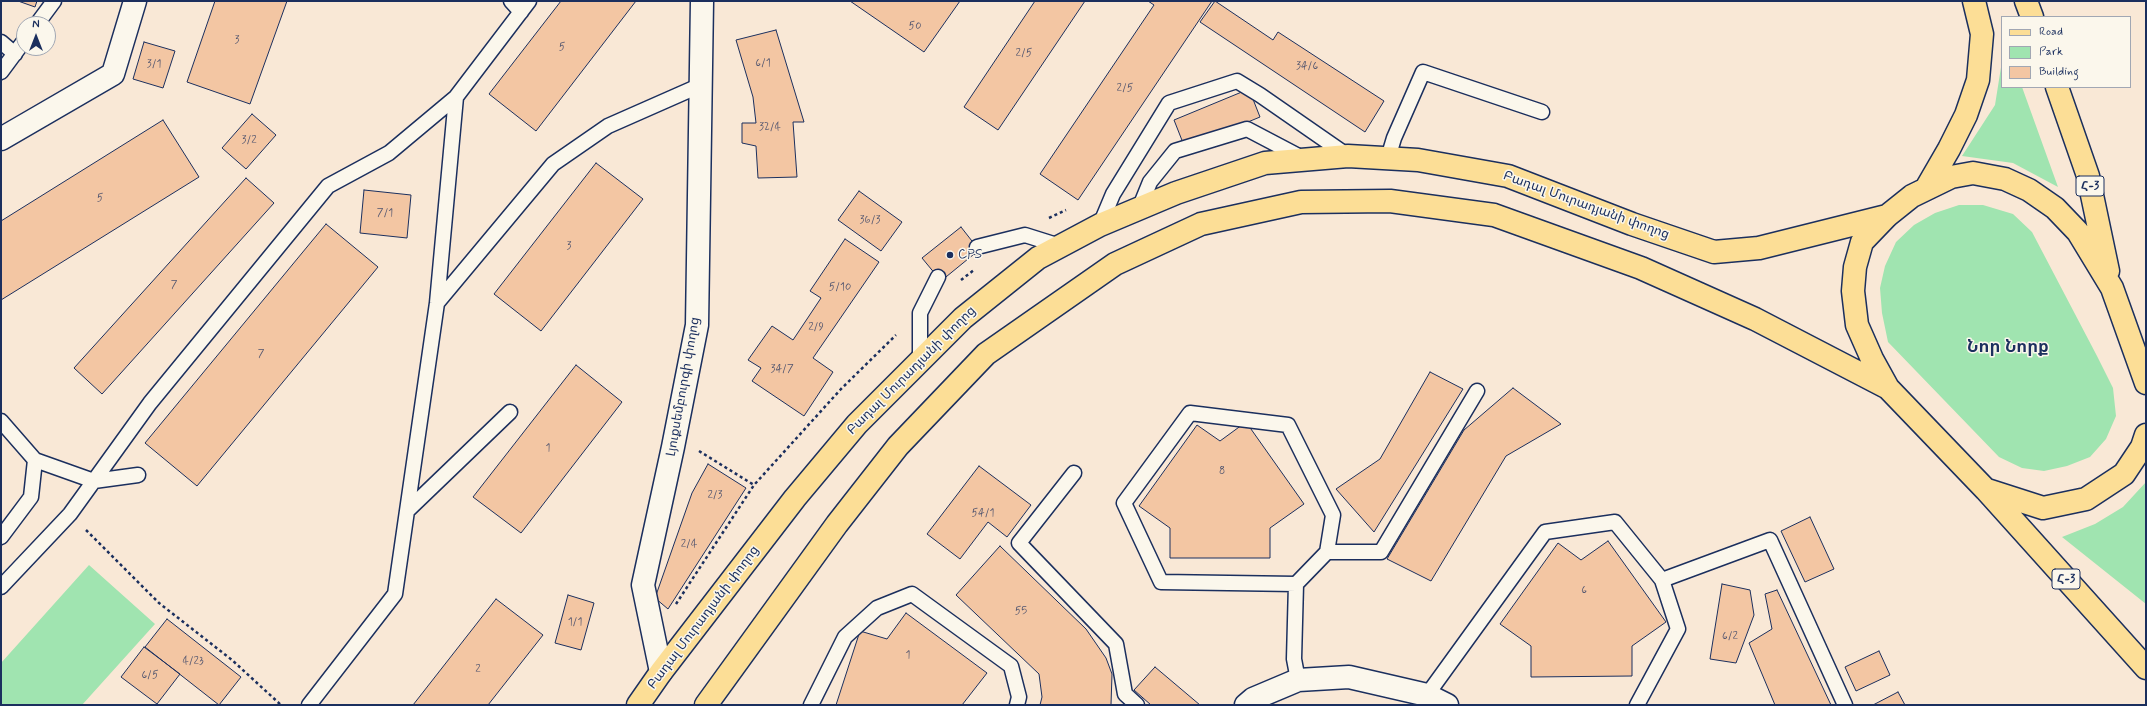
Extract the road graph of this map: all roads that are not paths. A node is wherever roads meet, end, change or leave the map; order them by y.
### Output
1 (54, 1) edge
2 (135, 1) edge
3 (511, 1) edge
4 (529, 1) edge
5 (702, 1) edge
6 (1974, 1) edge
7 (2026, 1) edge
8 (521, 12) junction
9 (43, 16) edge
10 (2032, 16) edge
11 (1, 42) edge
12 (15, 54) joint
13 (1, 72) edge
14 (701, 85) junction
15 (2057, 88) edge
16 (456, 97) junction
17 (1542, 112) dead end
18 (1, 139) edge
19 (1348, 156) junction
20 (1388, 158) junction
21 (1306, 160) junction
22 (1927, 187) junction
23 (1140, 209) junction
24 (1886, 216) junction
25 (1100, 225) junction
26 (1060, 246) junction
27 (977, 247) dead end
28 (938, 277) dead end
29 (2112, 288) junction
30 (437, 303) junction
31 (920, 360) junction
32 (2146, 382) edge
33 (1888, 388) junction
34 (1477, 391) dead end
35 (510, 412) dead end
36 (1, 421) edge
37 (2146, 435) edge
38 (35, 460) junction
39 (138, 474) dead end
40 (1074, 474) dead end
41 (94, 481) junction
42 (1986, 490) junction
43 (407, 512) junction
44 (1, 537) edge
45 (1327, 552) junction
46 (1662, 580) junction
47 (1296, 584) junction
48 (1, 587) edge
49 (2146, 668) edge
50 (661, 672) junction
51 (1298, 680) junction
52 (1427, 695) junction
53 (707, 704) edge
54 (309, 705) edge
55 (638, 705) edge
56 (811, 705) edge
57 (1017, 705) edge
58 (1137, 705) edge
59 (1246, 705) edge
60 (1447, 705) edge
61 (1637, 705) edge
62 (1845, 705) edge

1 - 9 lane
2 - 18 street
3 - 8 lane
4 - 8 lane
5 - 14 street, Լյուքսեմբուրգի փողոց
6 - 22 main road
7 - 10 main road
8 - 16 lane
11 - 12 lane
12 - 13 lane
14 - 30 lane
14 - 50 street, Լյուքսեմբուրգի փողոց
15 - 29 main road, Հ-3
16 - 30 lane
16 - 41 lane
17 - 20 lane
19 - 20 main road, Բադալ Մուրադյանի փողոց
19 - 21 main road, Բադալ Մուրադյանի փողոց
19 - 25 lane
20 - 24 main road, Բադալ Մուրադյանի փողոց
21 - 23 main road, Բադալ Մուրադյանի փողոց
21 - 23 lane
22 - 24 main road
22 - 29 main road
23 - 25 main road, Բադալ Մուրադյանի փողոց
24 - 33 main road
25 - 26 main road, Բադալ Մուրադյանի փողոց
26 - 27 lane
26 - 31 main road, Բադալ Մուրադյանի փողոց
28 - 31 lane
29 - 32 main road
30 - 43 lane
31 - 50 main road, Բադալ Մուրադյանի փողոց
33 - 42 main road
33 - 53 main road
34 - 45 lane
35 - 43 lane
36 - 38 lane
37 - 42 main road
38 - 41 lane
38 - 44 lane
39 - 41 lane
40 - 58 lane
41 - 48 lane
42 - 49 main road, Հ-3
43 - 54 lane
45 - 47 lane
45 - 47 lane
46 - 52 lane
46 - 61 lane
46 - 62 lane
47 - 51 lane
50 - 55 main road, Բադալ Մուրադյանի փողոց
51 - 52 street
51 - 59 street
52 - 60 street
56 - 57 lane

